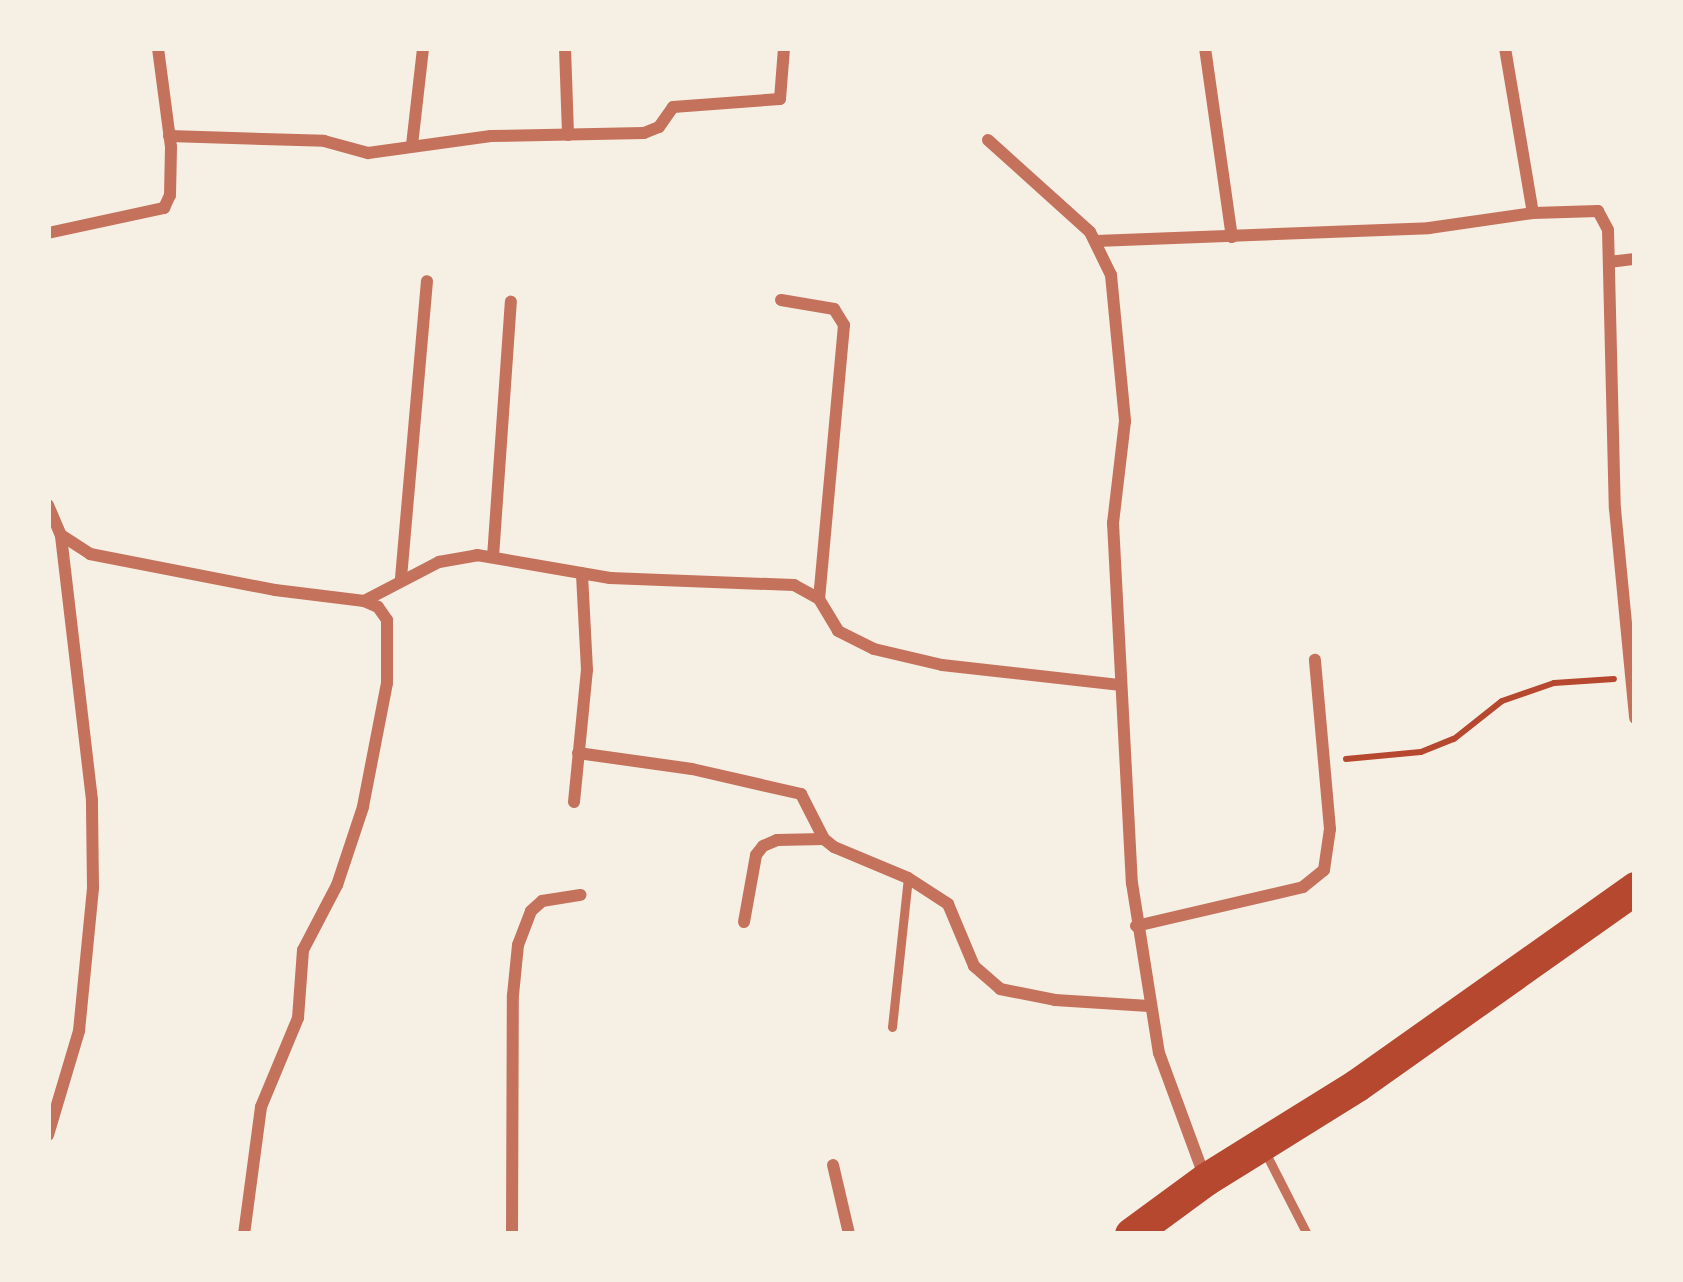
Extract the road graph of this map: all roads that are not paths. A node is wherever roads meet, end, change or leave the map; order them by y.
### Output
1 (158, 48) edge
2 (423, 48) edge
3 (565, 48) edge
4 (784, 48) edge
5 (1207, 48) edge
6 (1505, 48) edge
7 (568, 135) junction
8 (170, 136) junction
9 (988, 140) dead end
10 (412, 145) junction
11 (1533, 213) junction
12 (48, 233) edge
13 (1232, 237) junction
14 (1096, 241) junction
15 (1635, 259) edge
16 (1609, 262) junction
17 (427, 281) dead end
18 (781, 299) dead end
19 (511, 302) dead end
20 (48, 506) edge
21 (61, 535) junction
22 (493, 557) junction
23 (582, 573) junction
24 (55, 574) edge
25 (400, 578) junction
26 (819, 599) junction
27 (364, 602) junction
28 (1315, 660) dead end
29 (1119, 685) junction
30 (1635, 718) edge
31 (578, 753) junction
32 (574, 802) dead end
33 (824, 839) junction
34 (908, 878) junction
35 (1635, 888) edge
36 (581, 896) dead end
37 (744, 922) dead end
38 (1136, 926) junction
39 (1149, 1006) junction
40 (892, 1027) dead end
41 (48, 1136) edge
42 (1262, 1146) junction
43 (833, 1165) dead end
44 (1206, 1180) junction
45 (244, 1234) edge
46 (512, 1234) edge
47 (849, 1234) edge
48 (1131, 1234) edge
49 (1307, 1234) edge

1 - 8 street
2 - 10 street
3 - 7 street
4 - 7 street
5 - 13 street
6 - 11 street
7 - 10 street
8 - 10 street
8 - 12 street
9 - 14 street
11 - 13 street
11 - 16 street
13 - 14 street
14 - 29 street
15 - 16 street
16 - 30 street
17 - 25 street
18 - 26 street
19 - 22 street
20 - 21 street
21 - 24 street
21 - 27 street
22 - 23 street
22 - 25 street
23 - 26 street
23 - 31 street
24 - 41 street
25 - 27 street
26 - 29 street
27 - 45 street
28 - 38 street
29 - 38 street
31 - 32 street
31 - 33 street
33 - 34 street
33 - 37 street
34 - 39 street
34 - 40 lane
35 - 42 highway
36 - 46 street
38 - 39 street
39 - 44 street
42 - 44 highway
42 - 49 lane
43 - 47 street
44 - 48 highway

